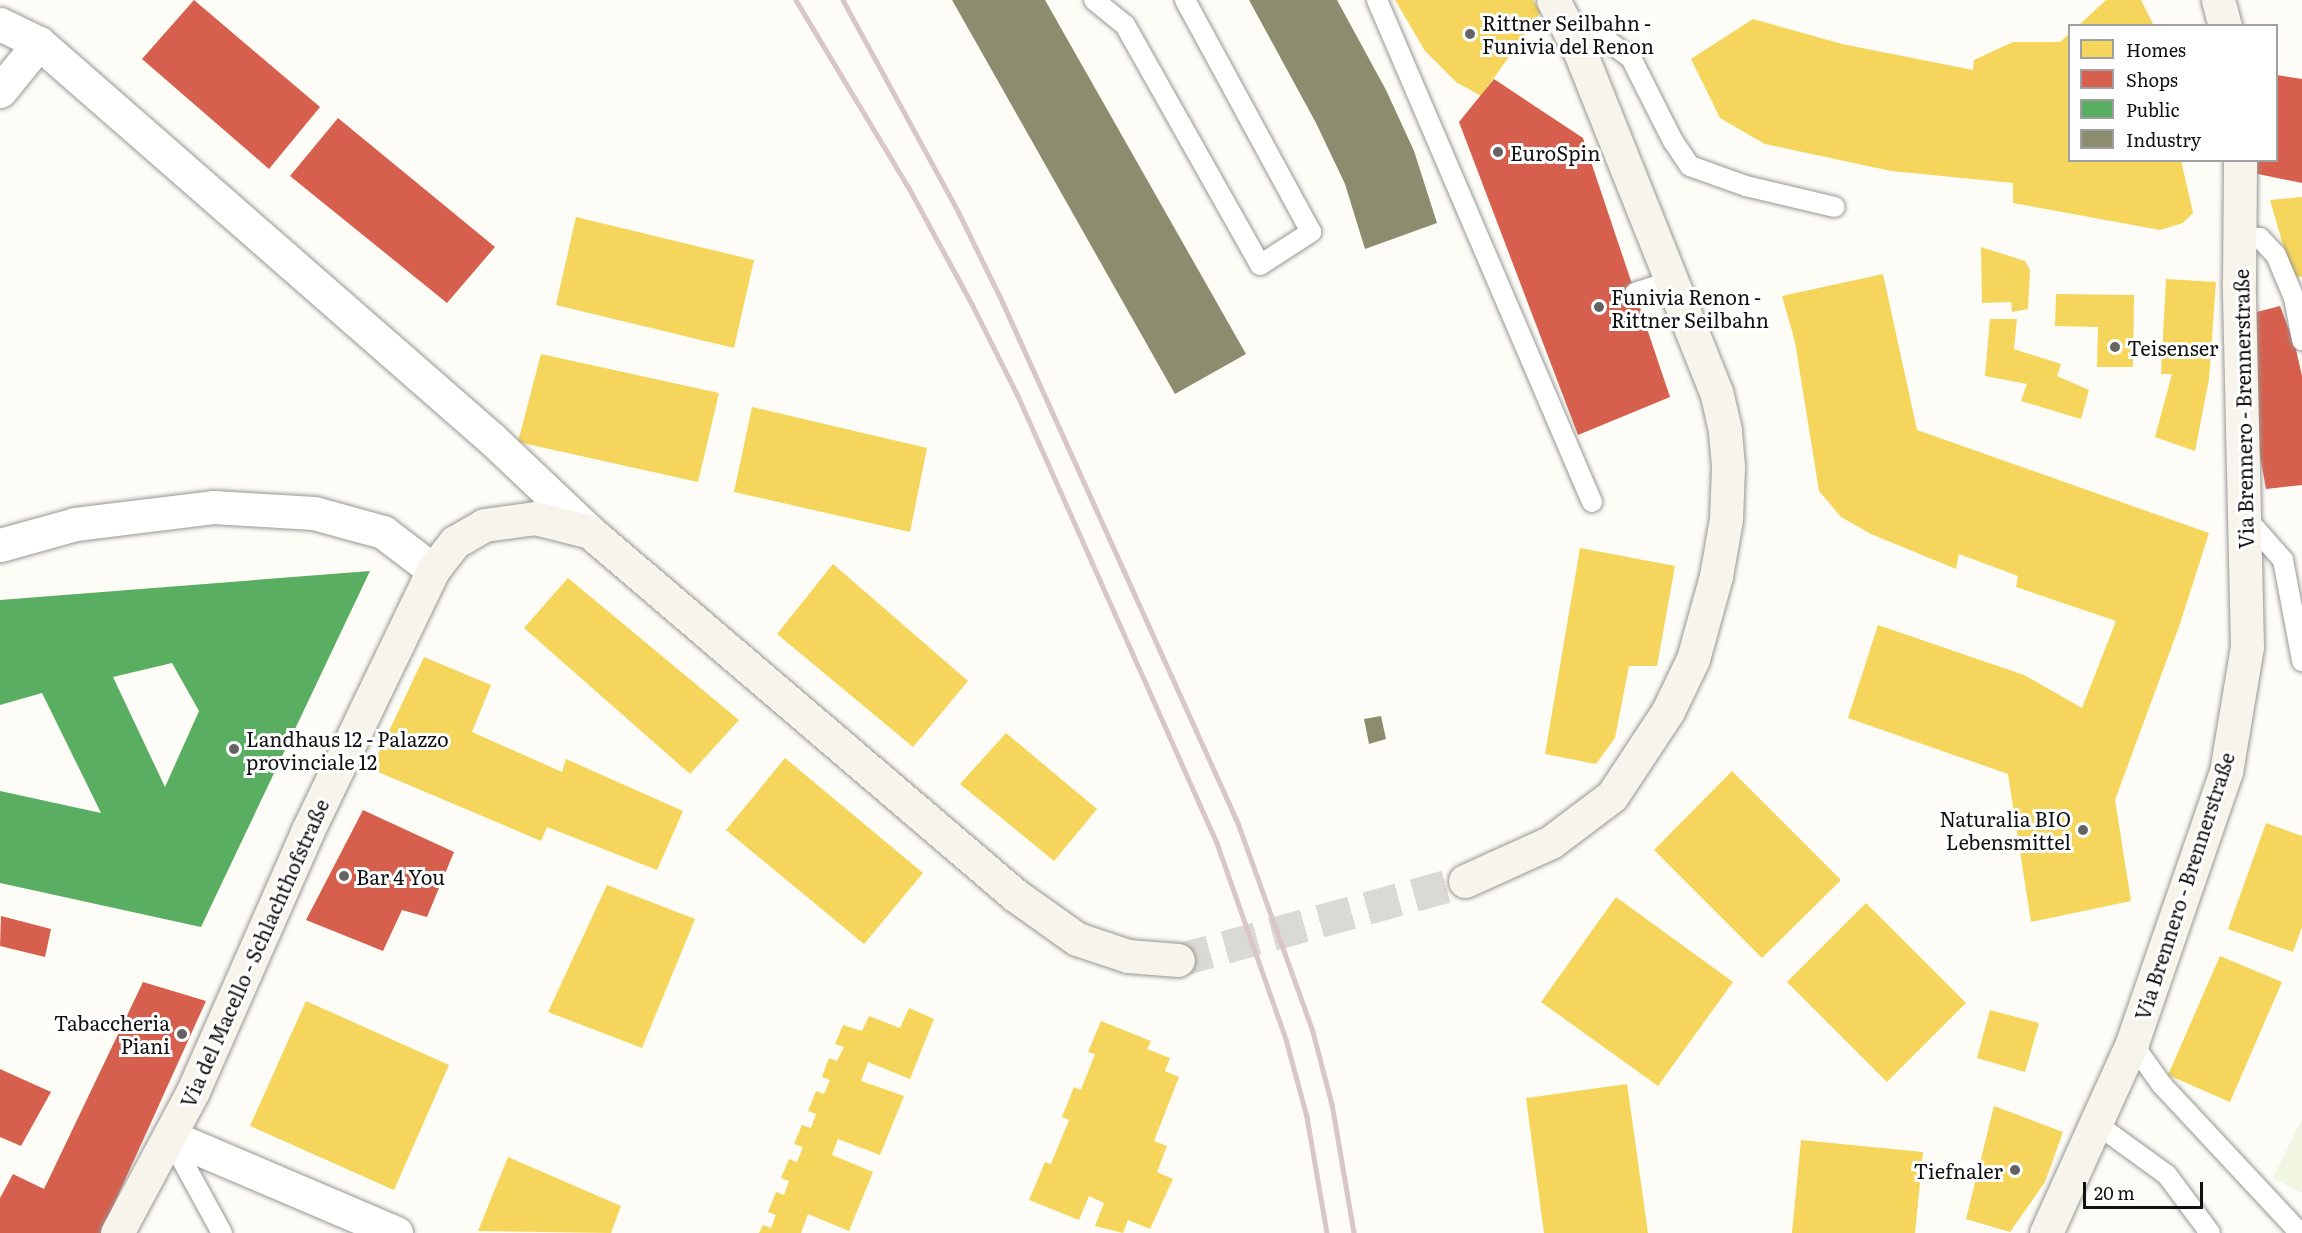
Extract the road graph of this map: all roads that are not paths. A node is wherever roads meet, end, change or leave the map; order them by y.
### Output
1 (1094, 0) edge
2 (1185, 0) edge
3 (1377, 0) edge
4 (1553, 0) edge
5 (2218, 0) edge
6 (0, 24) edge
7 (2224, 24) edge
8 (39, 43) junction
9 (1579, 50) junction
10 (0, 91) edge
11 (2240, 162) edge
12 (1835, 207) dead end
13 (2240, 236) junction
14 (1673, 281) junction
15 (1635, 293) dead end
16 (2302, 340) edge
17 (1592, 502) dead end
18 (2247, 519) junction
19 (590, 532) junction
20 (0, 545) edge
21 (433, 570) junction
22 (2302, 661) edge
23 (1465, 881) tunnel mouth
24 (1178, 960) tunnel mouth
25 (2132, 1043) junction
26 (2094, 1122) junction
27 (169, 1136) junction
28 (117, 1233) edge
29 (222, 1233) edge
30 (396, 1233) edge
31 (2046, 1233) edge
32 (2210, 1233) edge
33 (2300, 1233) edge

1 - 2 lane
3 - 17 lane
4 - 9 street
5 - 7 street
6 - 8 street
8 - 10 street
8 - 19 street
9 - 12 lane
9 - 14 street
11 - 13 street, Via Brennero - Brennerstraße
13 - 16 lane
13 - 18 street, Via Brennero - Brennerstraße
14 - 15 lane
14 - 23 street
18 - 22 lane
18 - 25 street, Via Brennero - Brennerstraße
19 - 21 street, Via del Macello - Schlachthofstraße
19 - 24 street
20 - 21 street
21 - 27 street, Via del Macello - Schlachthofstraße
25 - 26 street, Via Brennero - Brennerstraße
25 - 33 lane
26 - 31 street, Via Brennero - Brennerstraße
26 - 32 lane
27 - 28 street, Via del Macello - Schlachthofstraße
27 - 29 lane
27 - 30 street

